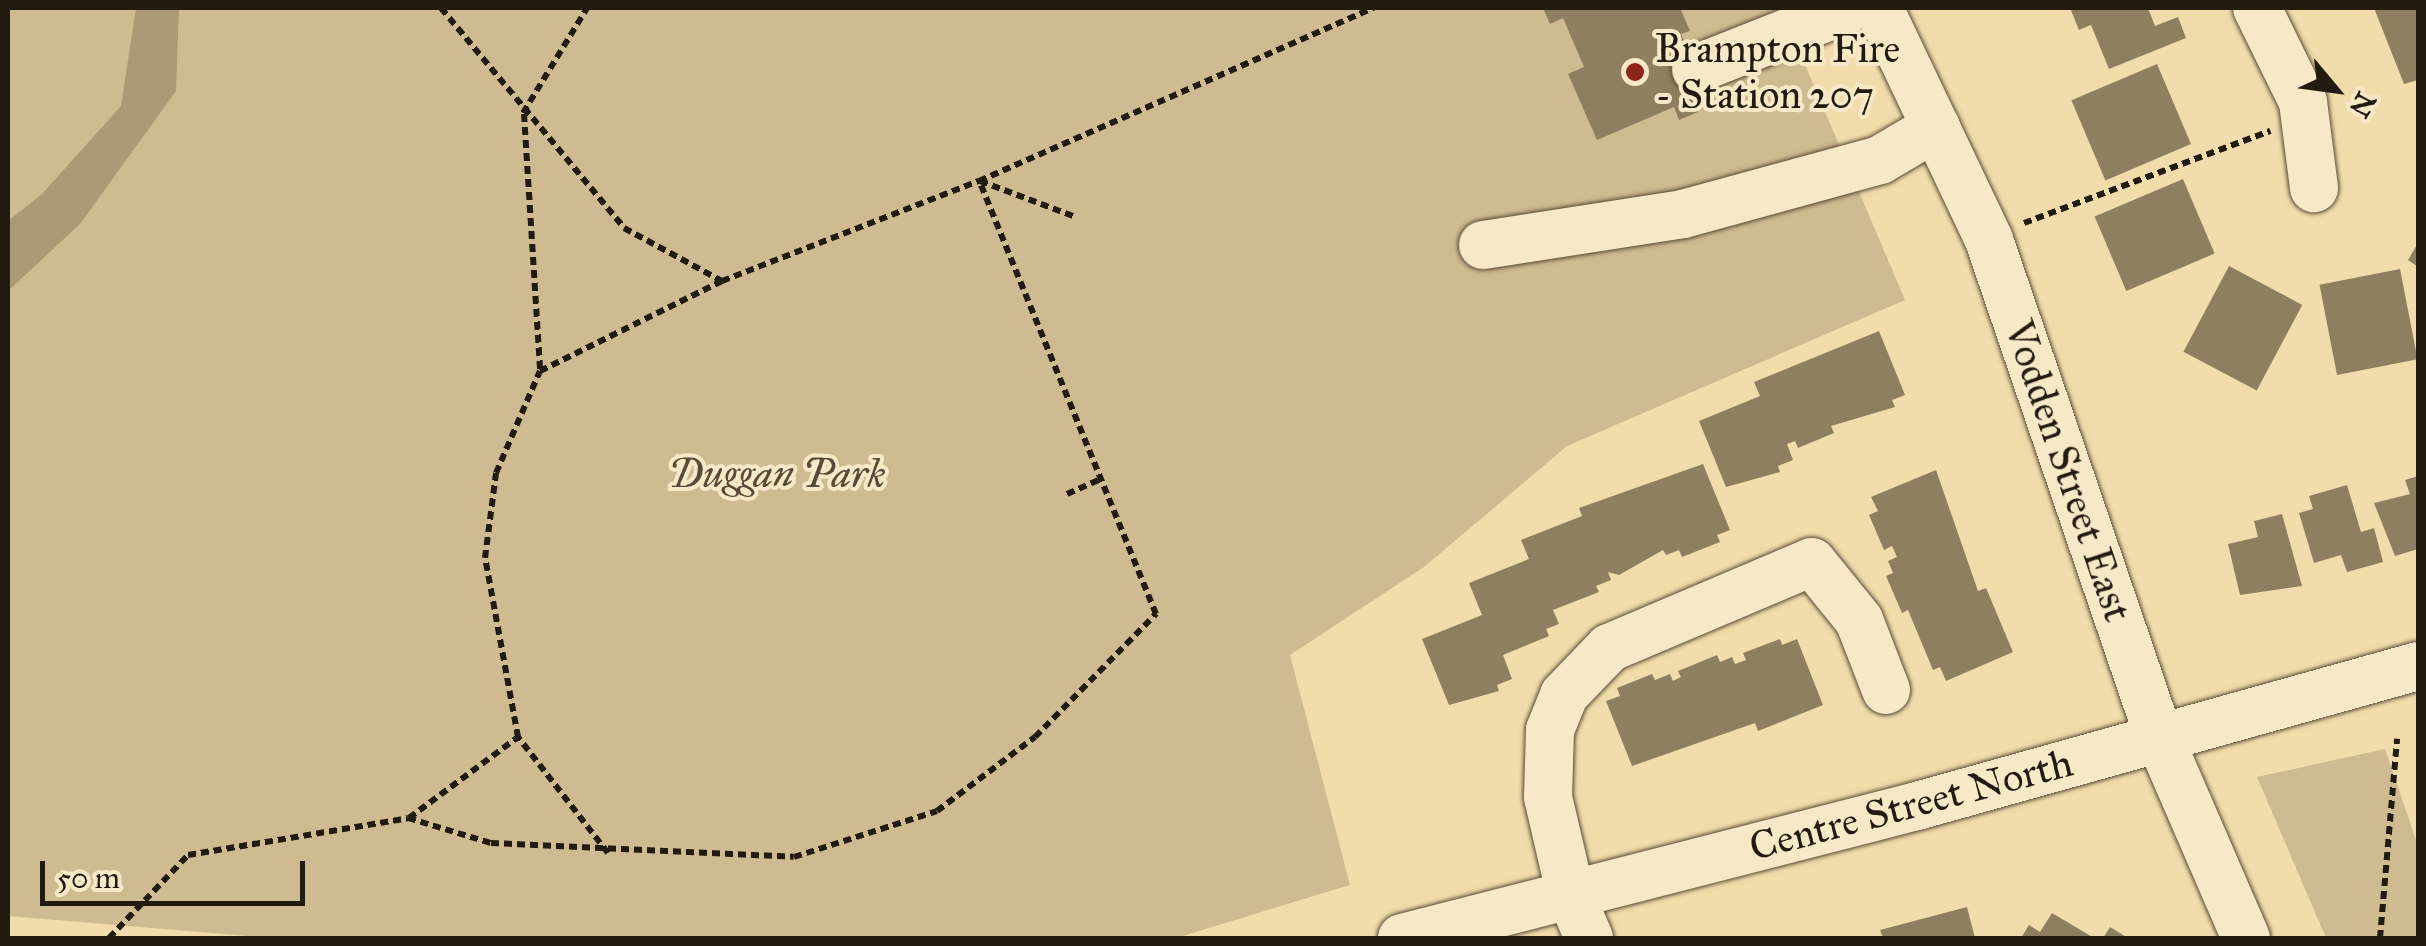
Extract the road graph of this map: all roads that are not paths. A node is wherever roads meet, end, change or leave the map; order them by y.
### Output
1 (1850, 8) edge
2 (1878, 8) edge
3 (2257, 8) edge
4 (1696, 70) dead end
5 (1936, 127) junction
6 (2314, 188) dead end
7 (1483, 245) dead end
8 (2418, 666) edge
9 (1886, 690) dead end
10 (2159, 736) junction
11 (1580, 917) edge
12 (1402, 938) edge
13 (2246, 938) edge

1 - 4 street
2 - 5 street, Vodden Street East
3 - 6 street
5 - 7 street
5 - 10 street, Vodden Street East
8 - 10 street, Centre Street North
9 - 11 street
10 - 11 street, Centre Street North
10 - 13 street, Vodden Street East
11 - 12 street, Centre Street North

